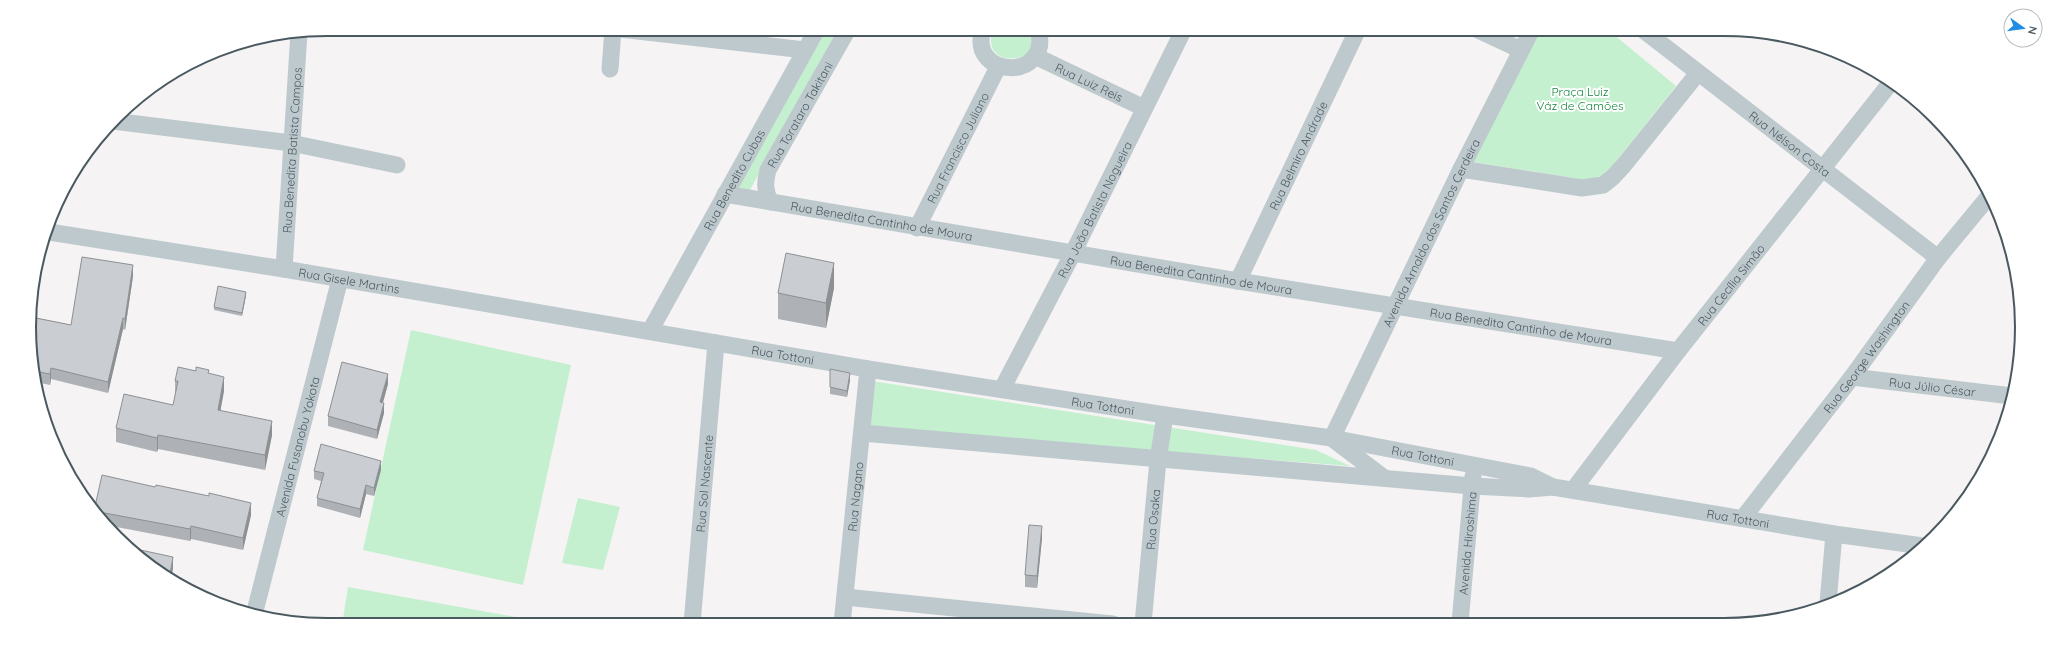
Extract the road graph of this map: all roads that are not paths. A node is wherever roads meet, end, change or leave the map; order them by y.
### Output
1 (612, 36) edge
2 (682, 36) edge
3 (813, 36) edge
4 (844, 36) edge
5 (981, 36) edge
6 (1038, 36) edge
7 (1180, 36) edge
8 (1355, 36) edge
9 (1491, 36) edge
10 (1528, 36) edge
11 (1651, 36) edge
12 (299, 37) edge
13 (805, 50) junction
14 (1521, 50) junction
15 (1035, 56) junction
16 (998, 67) junction
17 (610, 69) dead end
18 (1698, 73) junction
19 (1888, 87) edge
20 (1144, 108) junction
21 (119, 123) edge
22 (291, 144) junction
23 (752, 145) junction
24 (774, 159) junction
25 (397, 165) dead end
26 (1461, 169) junction
27 (1824, 169) junction
28 (725, 194) junction
29 (1986, 200) edge
30 (771, 202) junction
31 (917, 228) junction
32 (51, 233) edge
33 (1073, 253) junction
34 (1938, 258) junction
35 (284, 269) junction
36 (340, 279) junction
37 (1238, 281) junction
38 (1394, 306) junction
39 (650, 331) junction
40 (716, 343) junction
41 (1678, 351) junction
42 (868, 369) junction
43 (1852, 377) junction
44 (1002, 389) junction
45 (2006, 395) edge
46 (1165, 415) junction
47 (862, 433) junction
48 (1332, 438) junction
49 (1158, 460) junction
50 (1474, 464) junction
51 (1383, 477) junction
52 (1472, 486) junction
53 (1553, 487) junction
54 (1574, 490) junction
55 (1743, 518) junction
56 (1834, 534) junction
57 (1917, 545) edge
58 (844, 597) junction
59 (1828, 599) edge
60 (256, 609) edge
61 (693, 618) edge
62 (842, 618) edge
63 (1053, 618) edge
64 (1144, 618) edge
65 (1460, 618) edge

1 - 17 street
2 - 13 street
3 - 13 street, Rua Benedito Cubas
4 - 24 street, Rua Torataro Takitani
5 - 16 street
6 - 15 street
7 - 20 street, Rua João Batista Nogueira
8 - 37 street, Rua Belmiro Andrade
9 - 14 street
10 - 14 street, Avenida Arnaldo dos Santos Cerdeira
11 - 18 street, Rua Nélson Costa
12 - 22 street, Rua Benedita Batista Campos
13 - 23 street, Rua Benedito Cubas
14 - 26 street, Avenida Arnaldo dos Santos Cerdeira
15 - 16 street
15 - 20 street, Rua Luiz Reis
16 - 31 street, Rua Francisco Juliano
18 - 26 street
18 - 27 street, Rua Nélson Costa
19 - 27 street, Rua Cecília Simão
20 - 33 street, Rua João Batista Nogueira
21 - 22 street
22 - 25 street
22 - 35 street, Rua Benedita Batista Campos
23 - 24 street
23 - 28 street, Rua Benedito Cubas
24 - 30 street, Rua Torataro Takitani
26 - 38 street, Avenida Arnaldo dos Santos Cerdeira
27 - 34 street, Rua Nélson Costa
27 - 41 street, Rua Cecília Simão
28 - 30 street, Rua Benedita Cantinho de Moura
28 - 39 street, Rua Benedito Cubas
29 - 34 street, Rua George Washington
30 - 31 street, Rua Benedita Cantinho de Moura
31 - 33 street, Rua Benedita Cantinho de Moura
32 - 35 street, Rua Gisele Martins
33 - 37 street, Rua Benedita Cantinho de Moura
33 - 44 street, Rua João Batista Nogueira
34 - 43 street, Rua George Washington
35 - 36 street, Rua Gisele Martins
36 - 39 street, Rua Gisele Martins
36 - 60 street, Avenida Fusanobu Yokota
37 - 38 street, Rua Benedita Cantinho de Moura
38 - 41 street, Rua Benedita Cantinho de Moura
38 - 48 street, Avenida Arnaldo dos Santos Cerdeira
39 - 40 street, Rua Tottoni
40 - 42 street, Rua Tottoni
40 - 61 street, Rua Sol Nascente
41 - 54 street, Rua Cecília Simão
42 - 44 street, Rua Tottoni
42 - 47 street, Rua Nagano
43 - 45 street, Rua Júlio César
43 - 55 street, Rua George Washington
44 - 46 street, Rua Tottoni
46 - 48 street, Rua Tottoni
46 - 49 street, Rua Osaka
47 - 49 street, Rua Tottoni
47 - 58 street, Rua Nagano
48 - 50 street, Rua Tottoni
48 - 51 street
49 - 51 street, Rua Tottoni
49 - 64 street, Rua Osaka
50 - 52 street, Avenida Hiroshima
50 - 53 street, Rua Tottoni
51 - 52 street, Rua Tottoni
52 - 53 street, Rua Tottoni
52 - 65 street, Avenida Hiroshima
53 - 54 street, Rua Tottoni
54 - 55 street, Rua Tottoni
55 - 56 street, Rua Tottoni
56 - 57 street, Rua Tottoni
56 - 59 street
58 - 62 street, Rua Nagano
58 - 63 street

